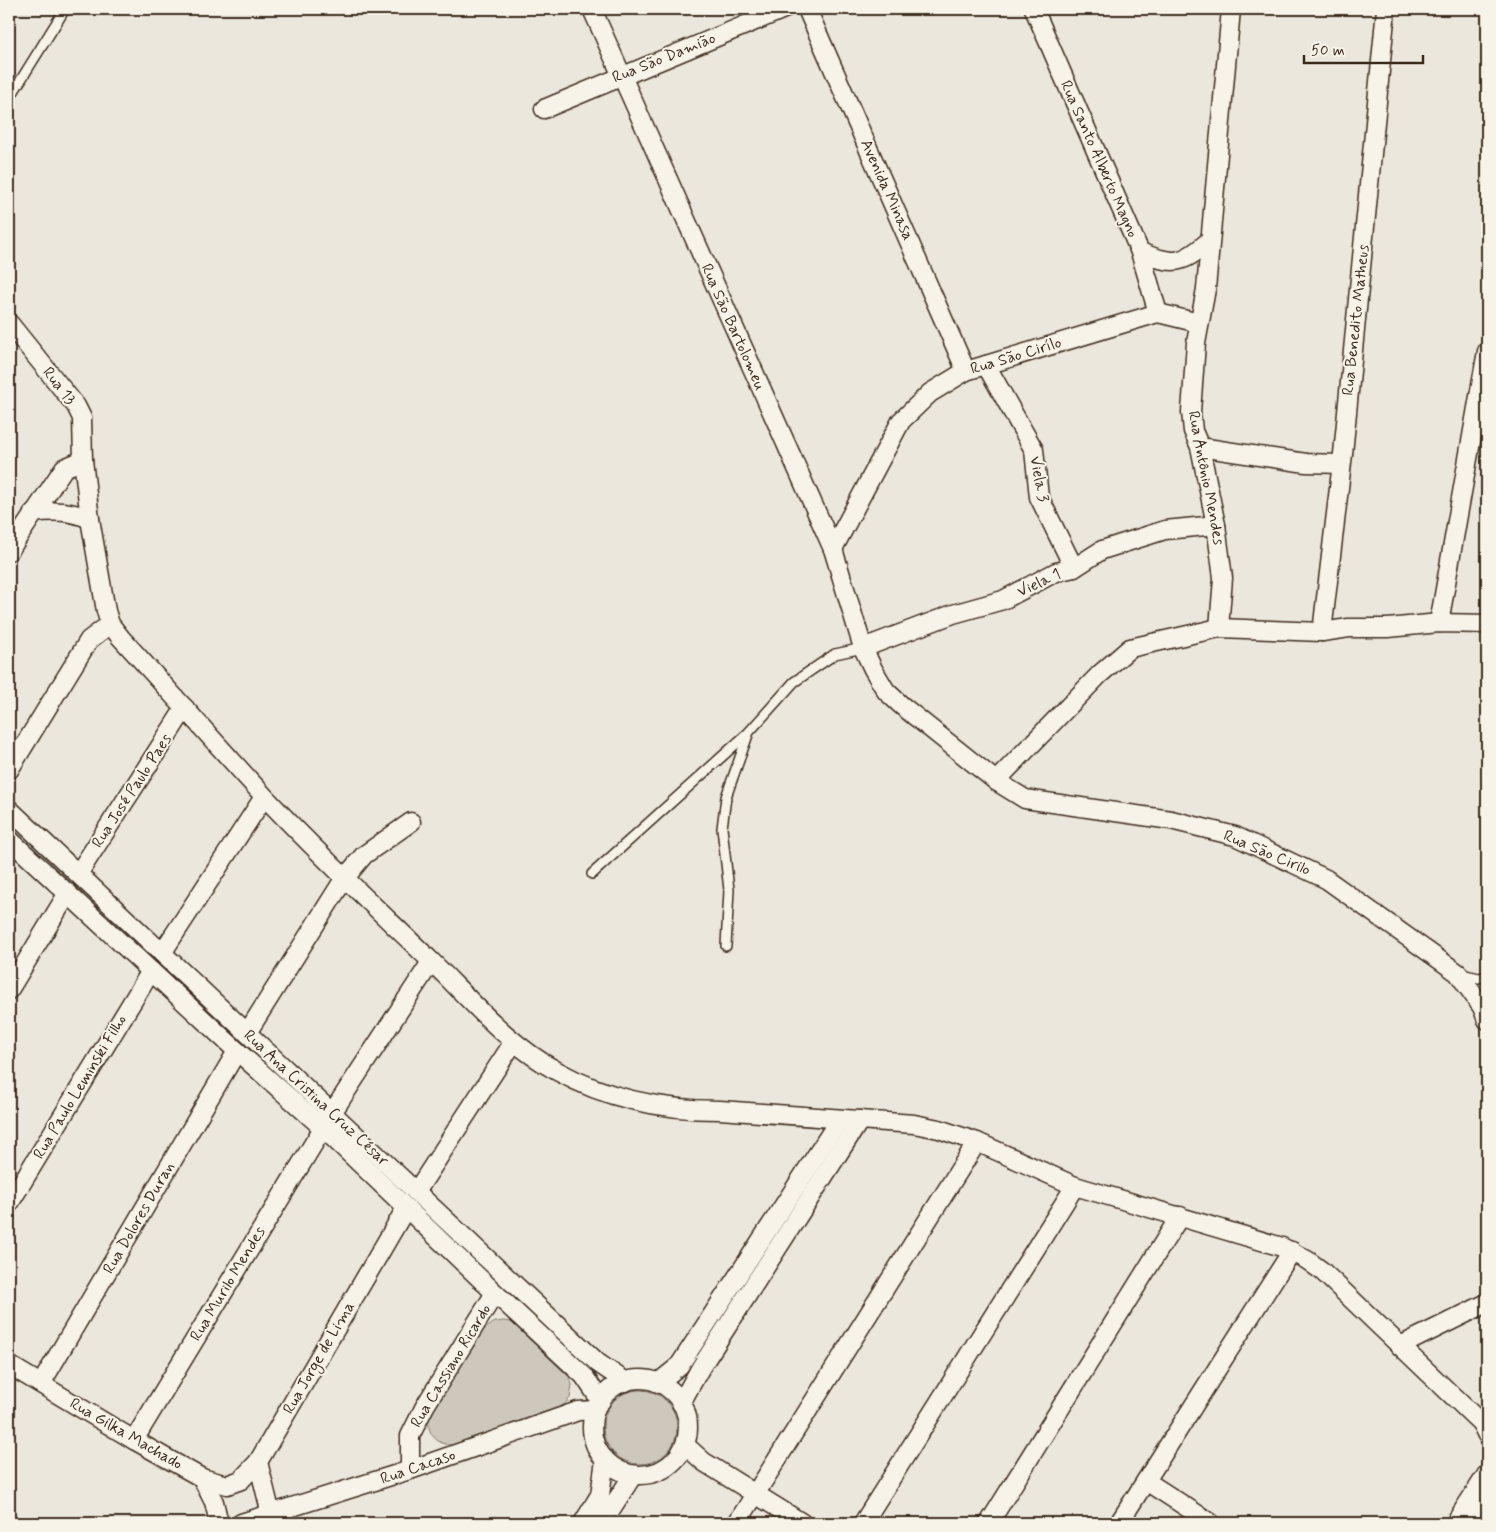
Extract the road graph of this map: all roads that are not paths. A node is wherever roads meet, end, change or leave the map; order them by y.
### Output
1 (66, 9) edge
2 (592, 9) edge
3 (784, 9) edge
4 (807, 9) edge
5 (1034, 9) edge
6 (1231, 9) edge
7 (1386, 9) edge
8 (620, 76) junction
9 (9, 99) edge
10 (544, 109) dead end
11 (1210, 240) junction
12 (1140, 252) junction
13 (1158, 312) junction
14 (9, 323) edge
15 (1200, 323) junction
16 (1487, 351) edge
17 (986, 365) junction
18 (966, 370) junction
19 (1200, 447) junction
20 (82, 460) junction
21 (1341, 464) junction
22 (34, 513) junction
23 (90, 519) junction
24 (1216, 525) junction
25 (832, 549) junction
26 (9, 551) edge
27 (1074, 568) junction
28 (1439, 623) junction
29 (110, 624) junction
30 (1487, 624) edge
31 (1219, 628) junction
32 (1322, 632) junction
33 (863, 648) junction
34 (185, 708) junction
35 (750, 732) junction
36 (9, 770) edge
37 (996, 781) junction
38 (264, 797) junction
39 (9, 809) edge
40 (411, 822) dead end
41 (9, 839) edge
42 (78, 874) junction
43 (592, 874) dead end
44 (344, 879) junction
45 (68, 894) junction
46 (726, 946) dead end
47 (162, 953) junction
48 (432, 962) junction
49 (151, 971) junction
50 (1458, 973) junction
51 (1487, 976) edge
52 (9, 990) edge
53 (1487, 1020) edge
54 (246, 1033) junction
55 (513, 1043) junction
56 (237, 1051) junction
57 (840, 1119) junction
58 (860, 1120) junction
59 (328, 1121) junction
60 (978, 1142) junction
61 (1075, 1186) junction
62 (416, 1192) junction
63 (9, 1204) edge
64 (406, 1208) junction
65 (1180, 1216) junction
66 (1292, 1251) junction
67 (495, 1293) junction
68 (1487, 1303) edge
69 (1400, 1346) junction
70 (9, 1365) edge
71 (626, 1382) junction
72 (658, 1383) junction
73 (40, 1384) junction
74 (682, 1403) junction
75 (598, 1405) junction
76 (1487, 1435) edge
77 (134, 1440) junction
78 (685, 1445) junction
79 (605, 1460) junction
80 (258, 1462) junction
81 (410, 1470) junction
82 (1487, 1474) edge
83 (633, 1475) junction
84 (202, 1478) junction
85 (1146, 1481) junction
86 (755, 1494) junction
87 (1487, 1505) edge
88 (271, 1514) junction
89 (219, 1523) edge
90 (241, 1523) edge
91 (583, 1523) edge
92 (602, 1523) edge
93 (737, 1523) edge
94 (802, 1523) edge
95 (863, 1523) edge
96 (989, 1523) edge
97 (1119, 1523) edge
98 (1211, 1523) edge
99 (1455, 1523) edge
100 (1474, 1523) edge

1 - 9 lane
2 - 8 street, Rua São Bartolomeu
3 - 8 street, Rua São Damião
4 - 18 street, Avenida Minasa
5 - 12 street, Rua Santo Alberto Magno
6 - 11 street, Rua Antônio Mendes
7 - 21 street, Rua Benedito Matheus
8 - 10 street, Rua São Damião
8 - 25 street, Rua São Bartolomeu
11 - 12 street
11 - 15 street, Rua Antônio Mendes
12 - 13 street, Rua Santo Alberto Magno
13 - 15 street
13 - 17 street, Rua São Cirílo
14 - 20 street, Rua 13
15 - 19 street, Rua Antônio Mendes
16 - 28 street
17 - 18 street, Rua São Cirílo
17 - 27 street, Viela 3
18 - 25 street, Rua São Cirílo
19 - 21 street
19 - 24 street, Rua Antônio Mendes
20 - 22 street
20 - 23 street, Rua 13
21 - 32 street, Rua Benedito Matheus
22 - 23 street
22 - 26 street
23 - 29 street, Rua 13
24 - 27 street, Viela 1
24 - 31 street, Rua Antônio Mendes
25 - 33 street, Rua São Bartolomeu
27 - 33 street, Viela 1
28 - 30 street
28 - 32 street
29 - 34 street
29 - 36 street
31 - 32 street
31 - 37 street
33 - 35 lane
33 - 37 street, Rua São Cirilo
34 - 38 street
34 - 42 street, Rua José Paulo Paes
35 - 43 lane
35 - 46 lane
37 - 50 street, Rua São Cirilo
38 - 44 street
38 - 47 street
39 - 42 street, Rua Ana Cristina Cruz César
40 - 44 street
41 - 45 street, Rua Ana Cristina Cruz César
42 - 47 street, Rua Ana Cristina Cruz César
44 - 48 street
44 - 54 street
45 - 49 street, Rua Ana Cristina Cruz César
45 - 52 street
47 - 54 street, Rua Ana Cristina Cruz César
48 - 55 street
48 - 59 street, Rua Murilo Mendes
49 - 56 street, Rua Ana Cristina Cruz César
49 - 63 street, Rua Paulo Leminski Filho
50 - 51 lane
50 - 53 street, Rua São Cirilo
54 - 59 street, Rua Ana Cristina Cruz César
55 - 57 street
55 - 62 street
56 - 59 street, Rua Ana Cristina Cruz César
56 - 73 street, Rua Dolores Duran
57 - 58 street
57 - 72 street
58 - 60 street
58 - 74 street
59 - 62 street, Rua Ana Cristina Cruz César
59 - 64 street, Rua Ana Cristina Cruz César
59 - 77 street, Rua Murilo Mendes
60 - 61 street
60 - 86 street
61 - 65 street
61 - 95 street
62 - 71 street, Rua Ana Cristina Cruz César
64 - 67 street, Rua Ana Cristina Cruz César
64 - 80 street, Rua Jorge de Lima
65 - 66 street
65 - 96 street
66 - 69 street
66 - 85 street
67 - 75 street, Rua Ana Cristina Cruz César
67 - 81 street, Rua Cassiano Ricardo
68 - 69 street
69 - 76 street
70 - 73 street, Rua Gilka Machado
71 - 72 street
71 - 75 street
72 - 74 street
73 - 77 street, Rua Gilka Machado
74 - 78 street
75 - 79 street
75 - 81 street, Rua Cacaso
77 - 84 street, Rua Gilka Machado
78 - 83 street
78 - 86 street
79 - 83 street
79 - 91 street
80 - 84 street, Rua Jorge de Lima
80 - 88 street
81 - 88 street, Rua Cacaso
82 - 99 street
83 - 92 street
84 - 89 street
85 - 97 street
85 - 98 street
86 - 93 street
86 - 94 street
87 - 100 street
88 - 90 street, Rua Cacaso

